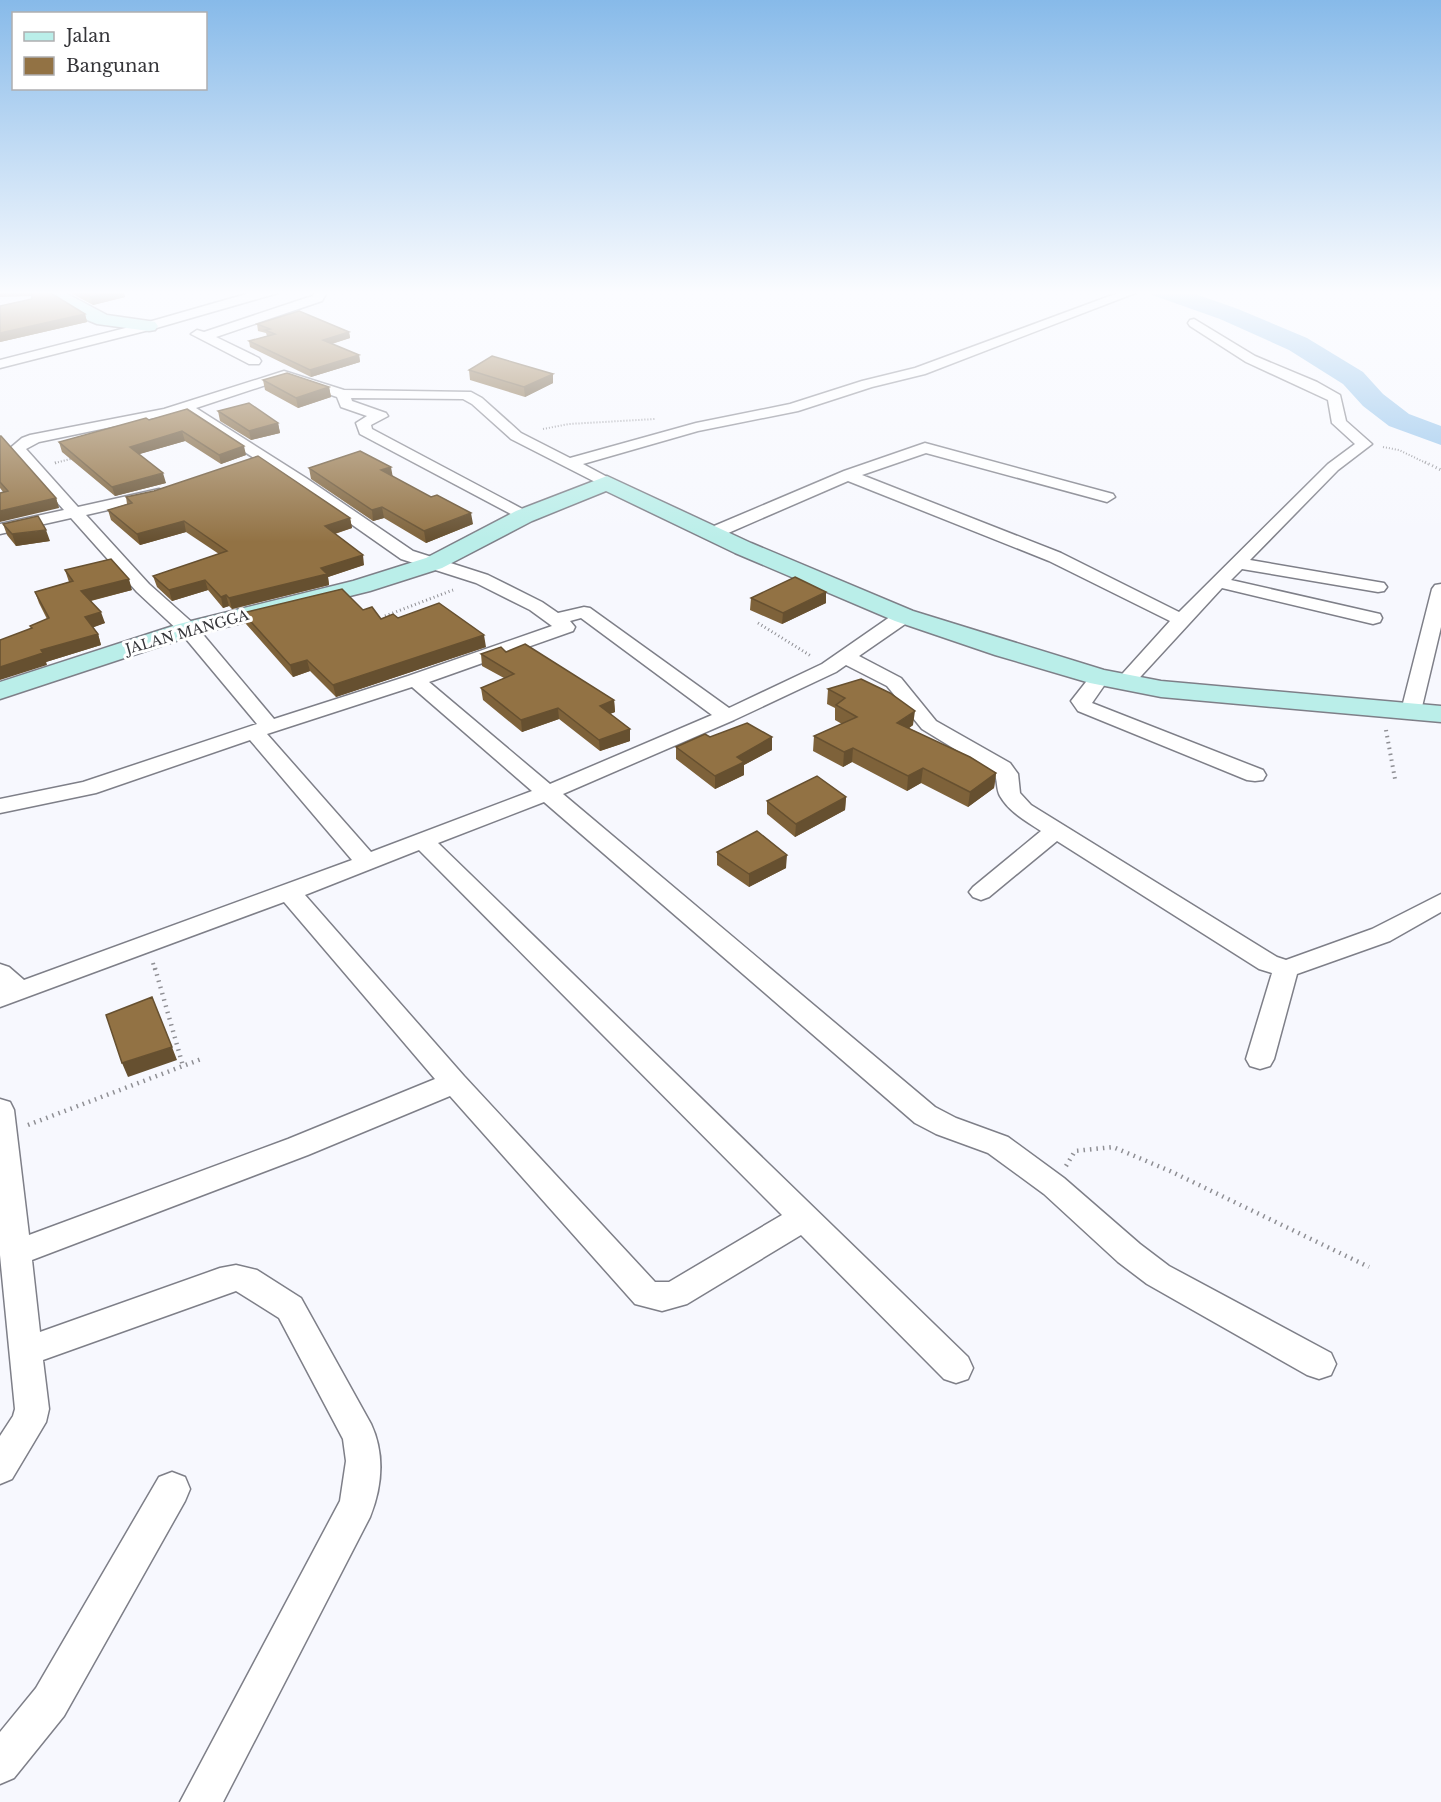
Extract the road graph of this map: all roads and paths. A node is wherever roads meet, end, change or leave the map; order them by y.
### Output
1 (908, 374) edge
2 (1286, 374) edge
3 (343, 394) junction
4 (186, 408) junction
5 (696, 427) junction
6 (516, 436) junction
7 (1364, 444) junction
8 (76, 457) edge
9 (263, 457) junction
10 (245, 463) edge
11 (570, 463) junction
12 (34, 468) junction
13 (1441, 470) edge
14 (848, 475) junction
15 (607, 483) junction
16 (173, 489) edge
17 (1107, 497) dead end
18 (76, 513) junction
19 (524, 516) junction
20 (0, 530) edge
21 (713, 533) junction
22 (1239, 563) junction
23 (434, 564) junction
24 (482, 579) junction
25 (1218, 582) junction
26 (1378, 587) dead end
27 (1441, 589) edge
28 (385, 616) edge
29 (904, 616) junction
30 (1373, 618) dead end
31 (558, 619) junction
32 (1181, 620) junction
33 (188, 629) junction
34 (846, 657) junction
35 (415, 680) junction
36 (1112, 680) junction
37 (0, 691) edge
38 (1382, 709) junction
39 (1411, 711) junction
40 (1441, 714) edge
41 (727, 716) junction
42 (262, 729) junction
43 (1255, 776) dead end
44 (1395, 780) dead end
45 (549, 792) junction
46 (0, 806) edge
47 (1055, 831) junction
48 (423, 842) junction
49 (367, 862) junction
50 (289, 892) junction
51 (981, 892) dead end
52 (1441, 902) edge
53 (148, 945) junction
54 (1286, 969) junction
55 (0, 973) edge
56 (10, 995) edge
57 (204, 1058) dead end
58 (1260, 1059) dead end
59 (183, 1066) junction
60 (454, 1083) junction
61 (2, 1123) edge
62 (1054, 1186) junction
63 (803, 1218) junction
64 (15, 1253) junction
65 (1369, 1267) dead end
66 (26, 1352) junction
67 (1318, 1364) dead end
68 (956, 1368) dead end
69 (0, 1467) edge
70 (172, 1489) dead end
71 (0, 1764) edge
72 (201, 1802) edge

1 - 5 street
2 - 7 street
3 - 4 street
3 - 6 street
3 - 19 street
4 - 9 street
4 - 12 street
5 - 6 path
5 - 11 street
6 - 11 street
7 - 13 path
7 - 22 street
8 - 12 path
9 - 10 street
9 - 23 street
11 - 15 street
12 - 18 street
14 - 17 street
14 - 21 street
14 - 32 street
15 - 19 street, JALAN MANGGA
15 - 21 street
16 - 18 street
18 - 20 street
18 - 33 street
19 - 23 street, JALAN MANGGA
21 - 29 street
22 - 25 street
22 - 26 street
23 - 24 street
23 - 33 street, JALAN MANGGA
24 - 28 path
24 - 31 street
25 - 30 street
25 - 32 street
27 - 39 street
29 - 34 street
29 - 36 street
31 - 35 street
31 - 41 street
32 - 36 street
33 - 37 street, JALAN MANGGA
33 - 42 street
34 - 41 street
34 - 47 street
35 - 42 street
35 - 45 street
36 - 38 street
36 - 43 street
38 - 39 street
38 - 44 path
39 - 40 street
41 - 45 street
42 - 46 street
42 - 49 street
45 - 48 street
45 - 62 street
47 - 51 street
47 - 54 street
48 - 49 street
48 - 63 street
49 - 50 street
50 - 53 street
50 - 60 street
52 - 54 street
53 - 56 street
53 - 59 path
54 - 58 street
55 - 56 street
57 - 59 path
59 - 61 path
60 - 63 street
60 - 64 street
61 - 64 street
62 - 65 path
62 - 67 street
63 - 68 street
64 - 66 street
66 - 69 street
66 - 72 street
70 - 71 street

